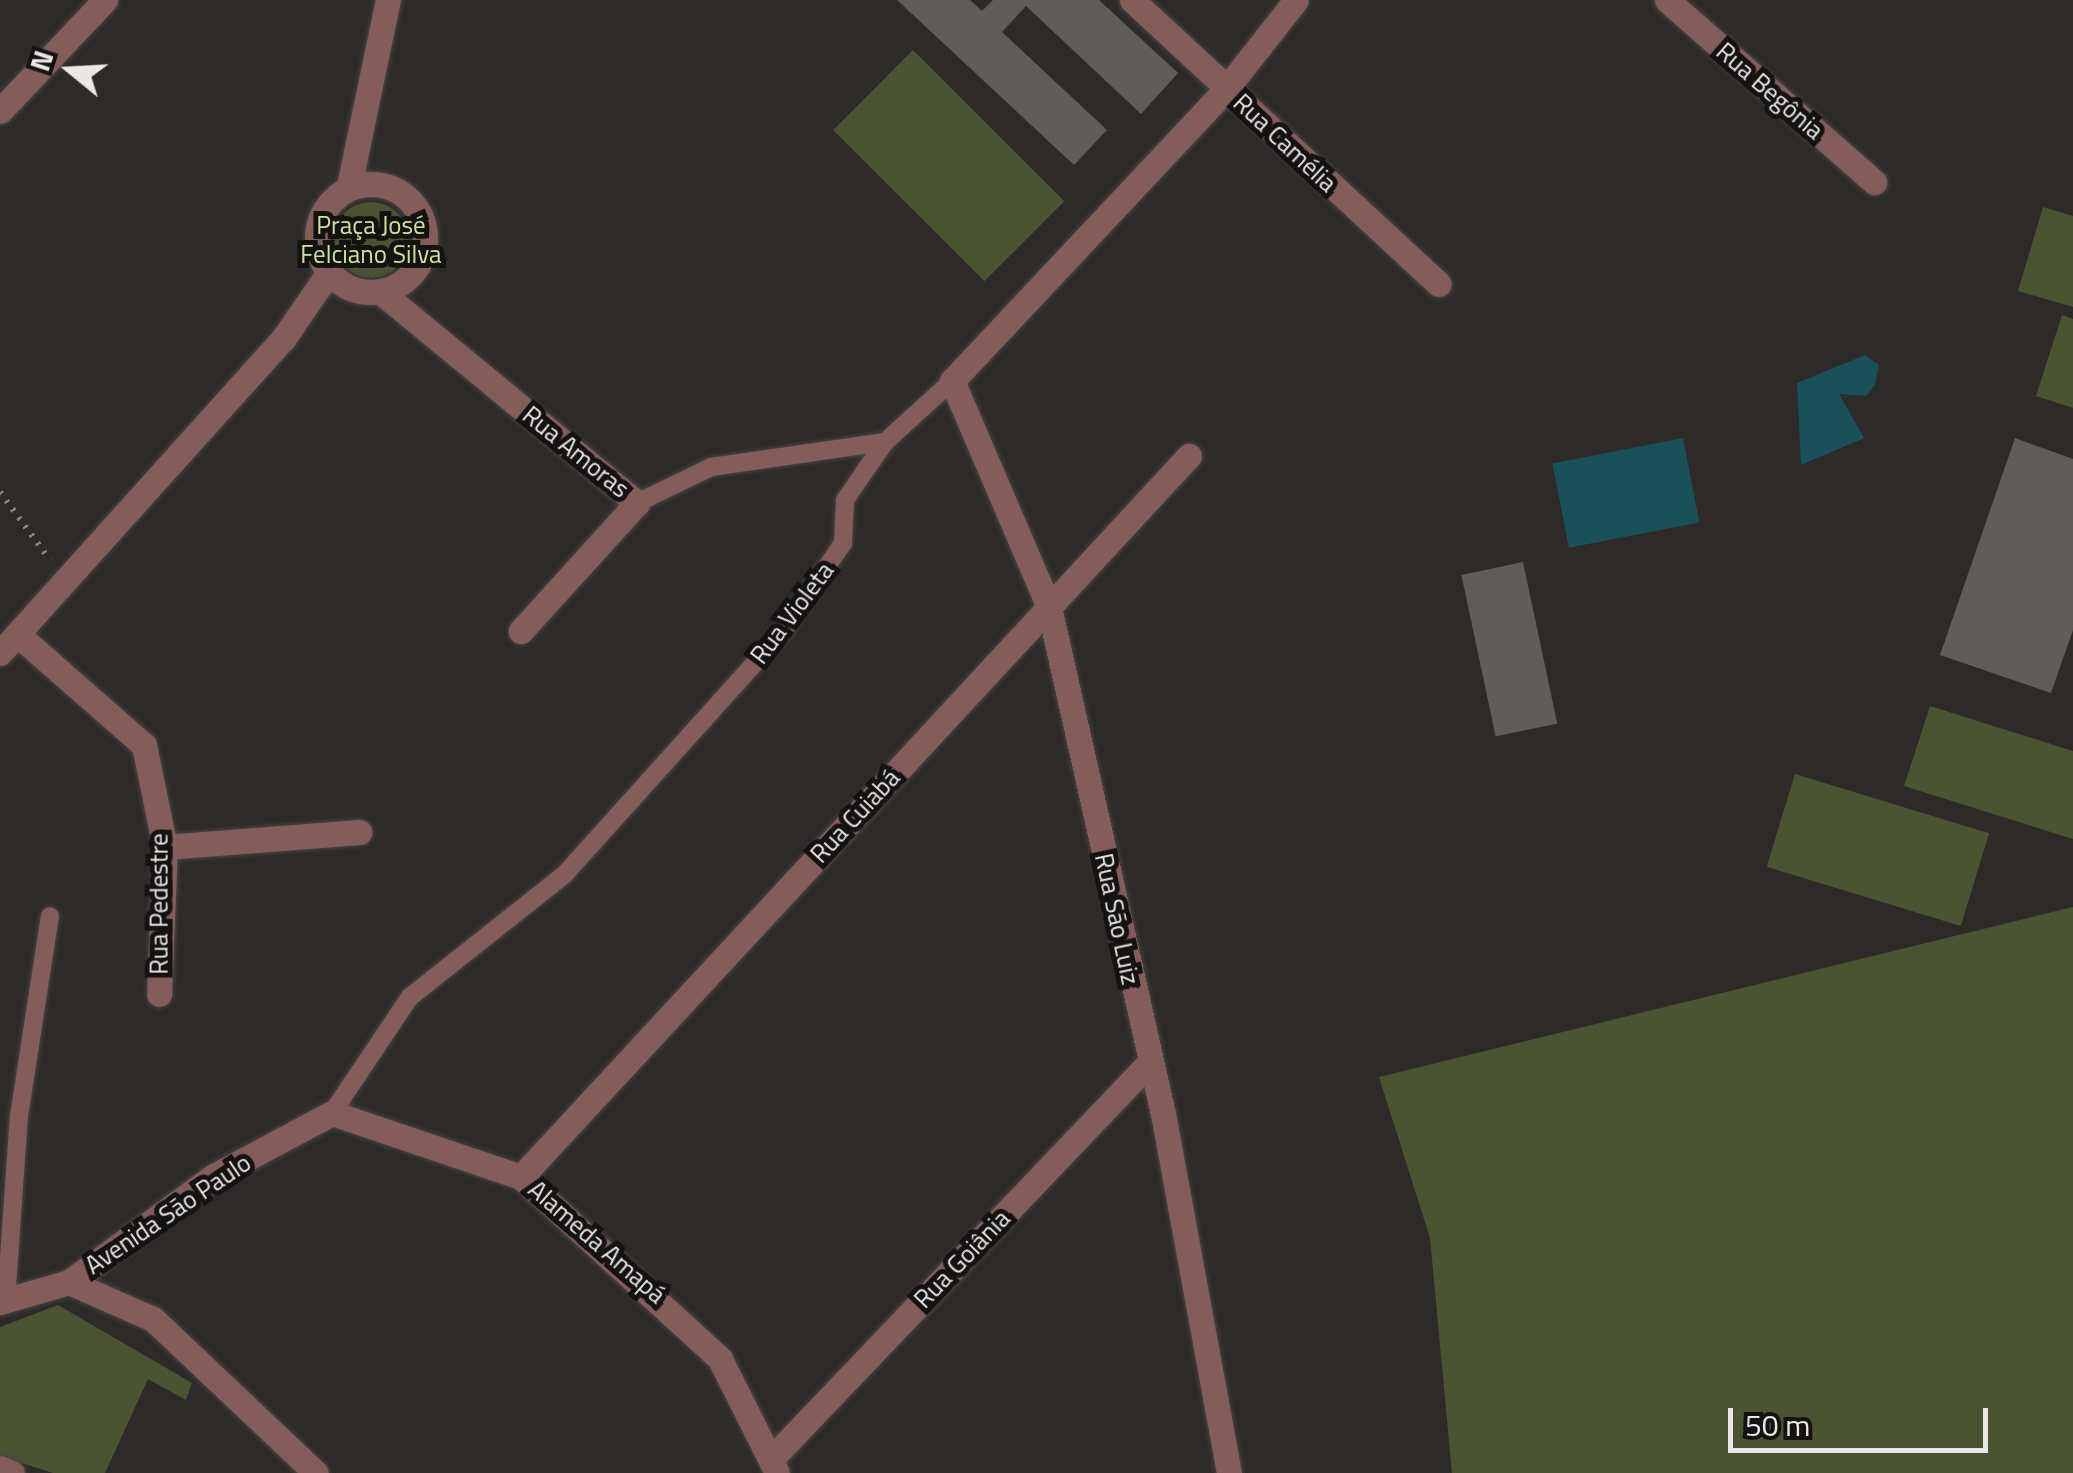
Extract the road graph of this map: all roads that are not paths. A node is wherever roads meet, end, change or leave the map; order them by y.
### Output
1 (104, 0) edge
2 (388, 0) edge
3 (1132, 0) edge
4 (1296, 0) edge
5 (1667, 0) edge
6 (1226, 89) junction
7 (0, 111) edge
8 (1874, 182) dead end
9 (350, 186) junction
10 (329, 272) junction
11 (1439, 284) dead end
12 (381, 292) junction
13 (952, 381) junction
14 (885, 442) junction
15 (1188, 456) dead end
16 (637, 502) junction
17 (1049, 607) junction
18 (521, 630) dead end
19 (9, 643) edge
20 (359, 832) dead end
21 (165, 847) junction
22 (50, 916) dead end
23 (159, 994) dead end
24 (1148, 1064) junction
25 (332, 1113) junction
26 (521, 1177) junction
27 (69, 1282) junction
28 (3, 1302) edge
29 (776, 1464) edge
30 (0, 1468) edge
31 (12, 1473) edge
32 (316, 1473) edge
33 (1229, 1473) edge

1 - 7 street
2 - 9 street
3 - 6 street, Rua Camélia
4 - 6 street, Rua Violeta
5 - 8 street, Rua Begônia
6 - 11 street, Rua Camélia
6 - 13 street, Rua Violeta
9 - 10 street
9 - 12 street
10 - 12 street
10 - 19 street
12 - 16 street, Rua Amoras
13 - 14 lane, Rua Violeta
13 - 17 street, Rua São Luiz
14 - 16 lane
14 - 25 lane, Rua Violeta
15 - 17 street, Rua Cuiabá
16 - 18 street, Rua Amoras
17 - 24 street, Rua São Luiz
17 - 26 street, Rua Cuiabá
19 - 21 street, Rua Pedestre
20 - 21 street
21 - 23 street, Rua Pedestre
22 - 28 lane
24 - 29 street, Rua Goiânia
24 - 33 street, Rua São Luiz
25 - 26 street, Alameda Amapá
25 - 27 street, Avenida São Paulo
26 - 29 street, Alameda Amapá
27 - 28 street, Avenida São Paulo
27 - 32 street
30 - 31 street

